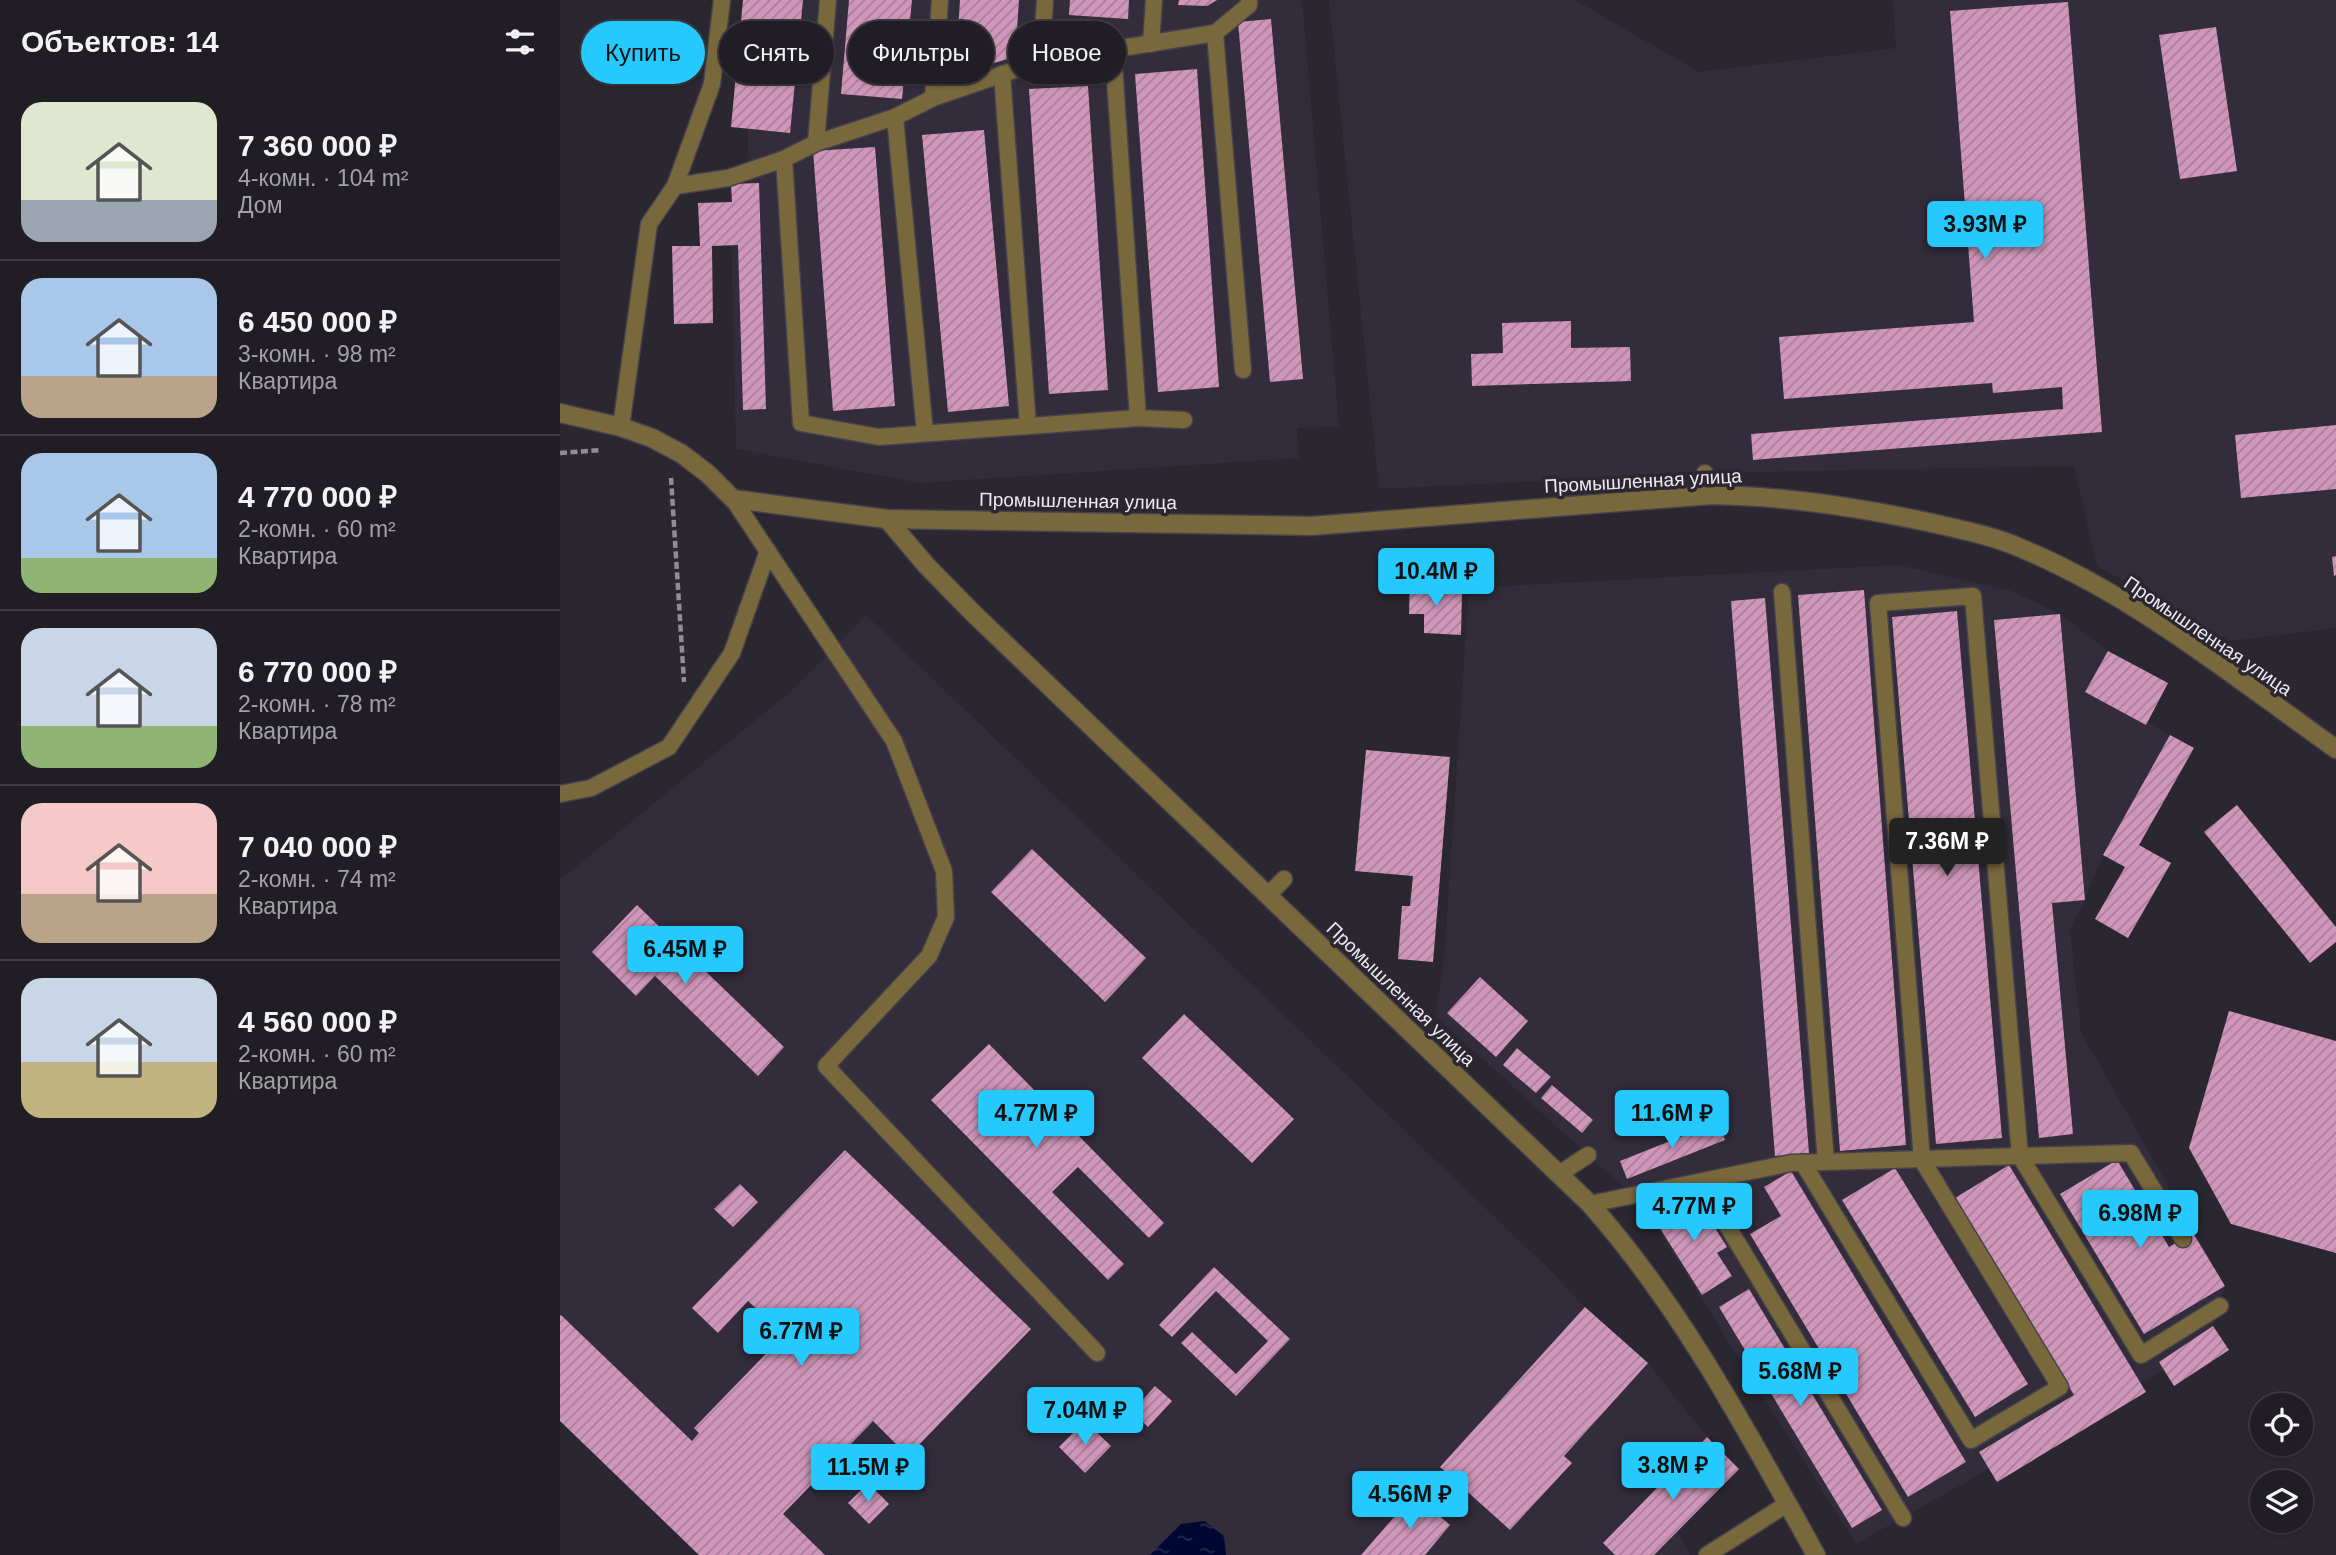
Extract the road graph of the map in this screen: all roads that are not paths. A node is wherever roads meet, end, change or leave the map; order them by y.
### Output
1 (722, 0) edge
2 (828, 0) edge
3 (940, 0) edge
4 (1045, 0) edge
5 (1154, 0) edge
6 (1249, 0) edge
7 (1044, 21) edge
8 (1215, 33) junction
9 (1151, 44) junction
10 (1126, 48) edge
11 (1008, 72) edge
12 (1002, 74) junction
13 (1115, 84) edge
14 (933, 98) junction
15 (895, 117) junction
16 (816, 143) junction
17 (785, 159) junction
18 (675, 186) junction
19 (1243, 370) dead end
20 (560, 413) edge
21 (1139, 418) junction
22 (1184, 420) dead end
23 (1028, 426) junction
24 (621, 427) junction
25 (925, 433) junction
26 (1705, 473) dead end
27 (1703, 495) junction
28 (733, 499) junction
29 (887, 519) junction
30 (768, 551) junction
31 (1782, 592) dead end
32 (2336, 750) edge
33 (560, 794) edge
34 (1284, 879) dead end
35 (1268, 895) junction
36 (1588, 1155) dead end
37 (2020, 1156) junction
38 (1922, 1160) junction
39 (1826, 1162) junction
40 (1803, 1163) junction
41 (1559, 1174) junction
42 (1700, 1182) junction
43 (1590, 1204) junction
44 (2183, 1239) dead end
45 (2220, 1306) dead end
46 (1097, 1353) dead end
47 (1787, 1504) junction
48 (1903, 1518) dead end
49 (1707, 1555) edge
50 (1816, 1555) edge

1 - 18 lane
2 - 16 lane
3 - 14 lane
4 - 7 lane
5 - 9 lane
6 - 8 lane
8 - 9 lane
8 - 19 lane
9 - 10 lane
11 - 12 lane
12 - 14 lane
12 - 23 lane
13 - 21 lane
14 - 15 lane
15 - 16 lane
15 - 25 lane
16 - 17 lane
17 - 18 lane
17 - 25 lane
18 - 24 lane
20 - 24 street
21 - 22 lane
21 - 23 lane
23 - 25 lane
24 - 28 street
26 - 27 lane
27 - 29 street, Промышленная улица
27 - 32 street, Промышленная улица
28 - 29 street, Промышленная улица
28 - 30 lane
29 - 35 street, Промышленная улица
30 - 33 lane
30 - 46 lane
31 - 39 lane
34 - 35 lane
35 - 41 street, Промышленная улица
36 - 41 lane
37 - 38 lane
37 - 38 lane
37 - 44 lane
37 - 45 lane
38 - 39 lane
38 - 40 lane
39 - 40 lane
40 - 42 lane
41 - 43 street, Промышленная улица
42 - 43 lane
42 - 48 lane
43 - 47 street, Промышленная улица
47 - 49 lane
47 - 50 street, Промышленная улица

